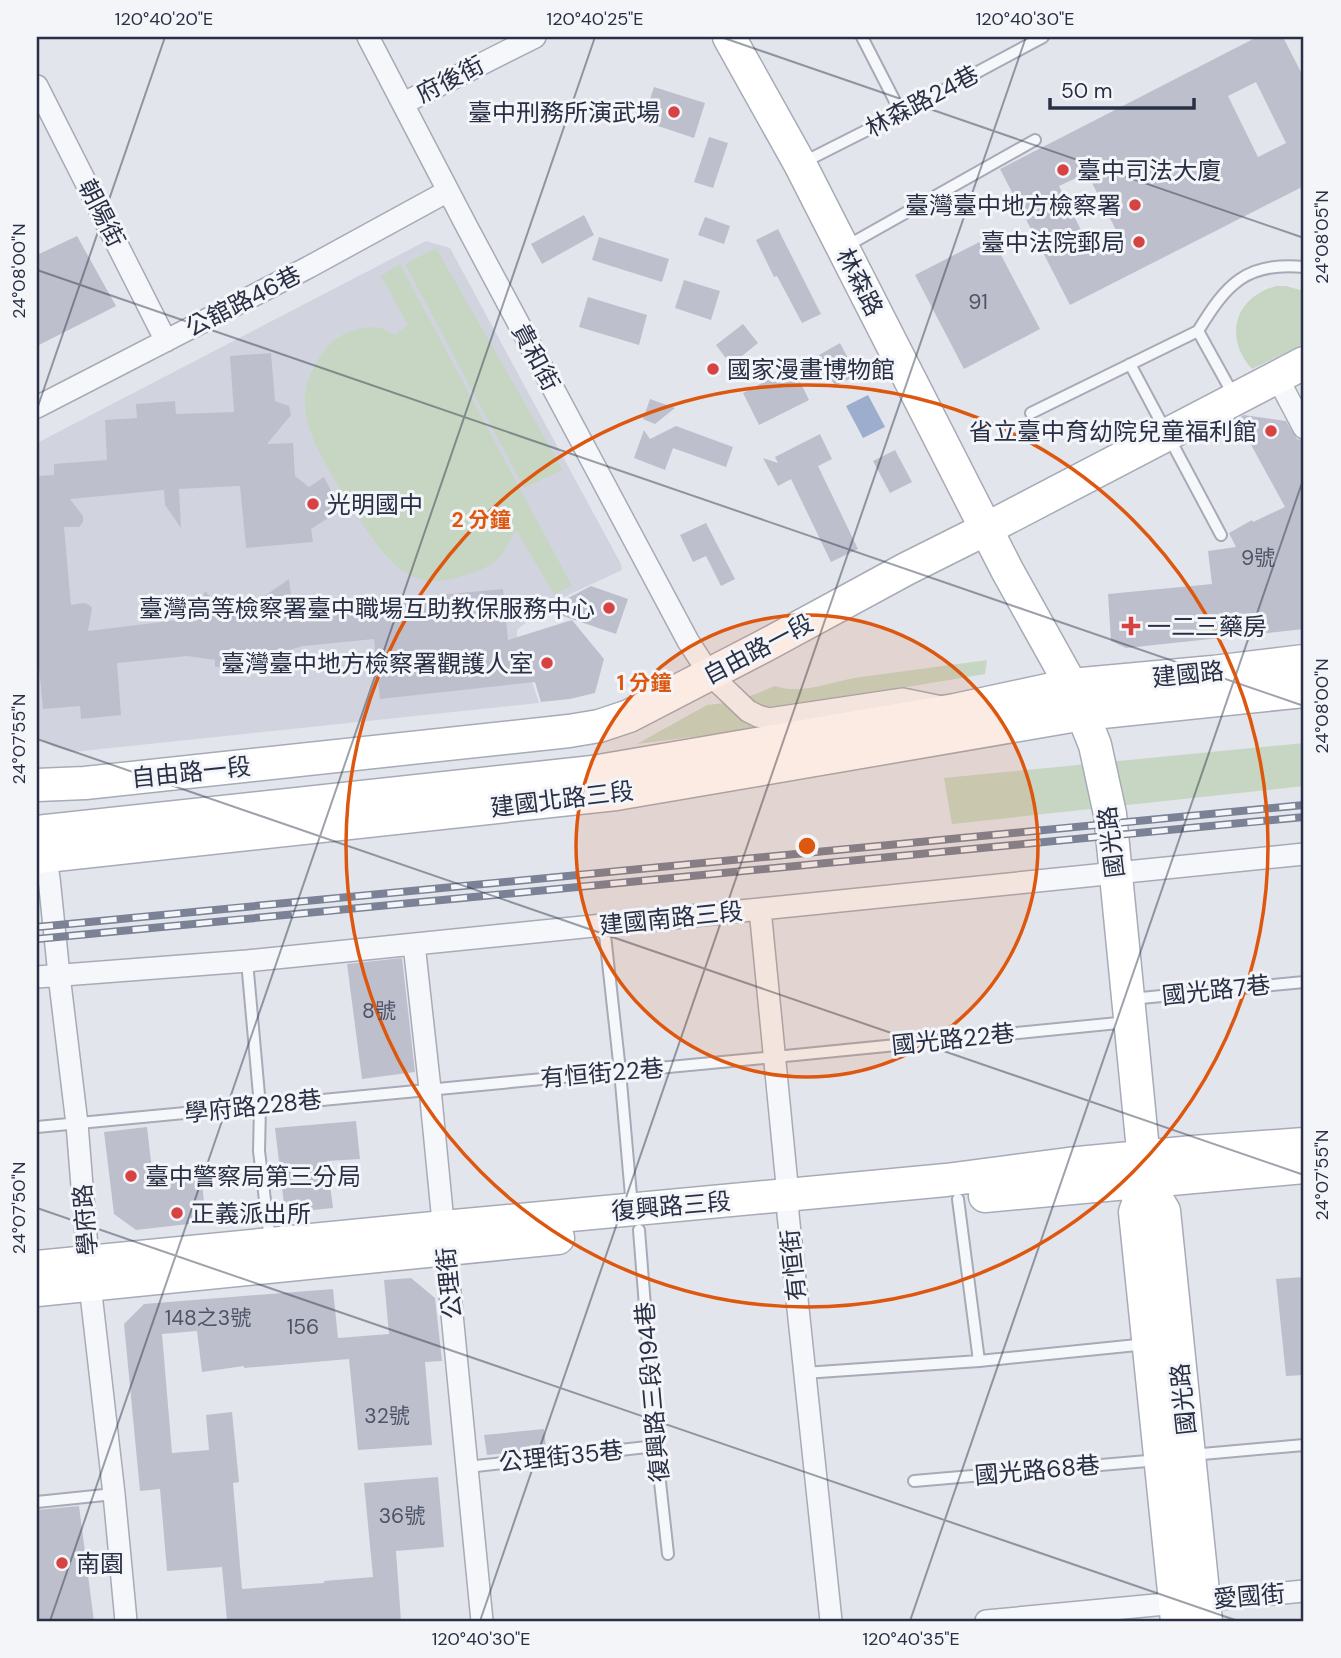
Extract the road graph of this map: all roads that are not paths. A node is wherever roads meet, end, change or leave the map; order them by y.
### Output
1 (368, 37) edge
2 (535, 37) edge
3 (729, 37) edge
4 (862, 37) edge
5 (1043, 37) edge
6 (37, 88) edge
7 (404, 103) junction
8 (901, 113) junction
9 (1035, 140) dead end
10 (800, 164) junction
11 (448, 191) junction
12 (843, 248) junction
13 (1304, 267) edge
14 (1198, 331) junction
15 (166, 341) junction
16 (1130, 364) junction
17 (1291, 370) edge
18 (1236, 399) junction
19 (37, 407) edge
20 (1031, 413) dead end
21 (1304, 428) edge
22 (1167, 435) junction
23 (986, 529) junction
24 (1221, 535) dead end
25 (1304, 661) edge
26 (710, 675) junction
27 (1071, 685) junction
28 (1304, 691) edge
29 (954, 710) junction
30 (1083, 714) junction
31 (37, 785) edge
32 (39, 839) edge
33 (1304, 854) edge
34 (1116, 873) junction
35 (761, 909) junction
36 (604, 926) junction
37 (414, 944) junction
38 (247, 961) junction
39 (59, 975) junction
40 (37, 976) edge
41 (1304, 982) edge
42 (1129, 1010) junction
43 (775, 1057) junction
44 (620, 1072) junction
45 (430, 1088) junction
46 (260, 1106) junction
47 (77, 1124) junction
48 (37, 1127) edge
49 (1304, 1144) edge
50 (1304, 1167) edge
51 (1145, 1169) junction
52 (958, 1199) junction
53 (788, 1204) junction
54 (636, 1220) junction
55 (445, 1238) junction
56 (270, 1244) junction
57 (37, 1267) edge
58 (89, 1274) junction
59 (37, 1290) edge
60 (1148, 1344) junction
61 (979, 1361) junction
62 (804, 1373) junction
63 (1304, 1445) edge
64 (656, 1446) junction
65 (1174, 1457) junction
66 (467, 1467) junction
67 (914, 1481) dead end
68 (114, 1494) junction
69 (37, 1502) edge
70 (668, 1554) dead end
71 (1304, 1591) edge
72 (1191, 1611) edge
73 (126, 1621) edge
74 (482, 1621) edge
75 (831, 1621) edge
76 (986, 1621) edge

1 - 7 street, 貴和街
2 - 7 street, 府後街
3 - 10 street, 林森路
4 - 8 lane
5 - 8 lane, 林森路24巷
6 - 15 street, 朝陽街
7 - 11 street, 貴和街
8 - 10 lane, 林森路24巷
9 - 12 lane
10 - 12 street, 林森路
11 - 15 street, 公舘路46巷
11 - 26 street, 貴和街
12 - 23 street, 林森路
13 - 14 lane
14 - 16 lane
14 - 18 lane
15 - 19 street, 公舘路46巷
16 - 20 lane
16 - 22 lane
17 - 18 street, 自由路一段
17 - 21 street
18 - 22 street, 自由路一段
22 - 23 street, 自由路一段
22 - 24 lane
23 - 26 street, 自由路一段
23 - 27 street, 國光路
25 - 27 street, 建國路
26 - 29 street, 貴和街
26 - 31 street, 自由路一段
27 - 29 street, 建國北路三段
27 - 30 street, 國光路
28 - 30 street, 建國路
29 - 32 street, 建國北路三段
30 - 32 street, 建國北路三段
30 - 34 street, 國光路
32 - 39 street, 學府路
33 - 34 street, 建國南路三段
34 - 35 street, 建國南路三段
34 - 42 street, 國光路
35 - 36 street, 建國南路三段
35 - 43 street, 有恒街
36 - 37 street, 建國南路三段
36 - 44 lane, 復興路三段194巷
37 - 38 street, 建國南路三段
37 - 45 street, 公理街
38 - 39 street, 建國南路三段
38 - 46 lane
39 - 40 street, 建國南路三段
39 - 47 street, 學府路
41 - 42 lane, 國光路7巷
42 - 43 lane, 國光路22巷
42 - 51 street, 國光路
43 - 44 lane, 有恒街22巷
43 - 53 street, 有恒街
44 - 45 lane, 有恒街22巷
44 - 54 lane, 復興路三段194巷
45 - 46 lane, 學府路228巷
45 - 55 street, 公理街
46 - 47 lane, 學府路228巷
46 - 56 lane
47 - 48 lane, 學府路228巷
47 - 58 street, 學府路
49 - 51 street, 復興路三段
50 - 51 street, 復興路三段
51 - 52 street, 復興路三段
51 - 53 street, 復興路三段
51 - 60 street, 國光路
51 - 65 street, 國光路
52 - 53 street, 復興路三段
52 - 61 lane
53 - 54 street, 復興路三段
53 - 62 street, 有恒街
54 - 55 street, 復興路三段
54 - 64 lane, 復興路三段194巷
55 - 56 street, 復興路三段
55 - 58 street, 復興路三段
55 - 66 street, 公理街
56 - 58 street, 復興路三段
57 - 58 street, 復興路三段
58 - 59 street, 復興路三段
58 - 68 street, 學府路
60 - 61 lane
60 - 65 street, 國光路
61 - 62 lane
62 - 75 street, 有恒街
63 - 65 lane, 國光路68巷
64 - 66 lane, 公理街35巷
64 - 70 lane, 復興路三段194巷
65 - 67 lane, 國光路68巷
65 - 72 street, 國光路
66 - 74 street, 公理街
68 - 69 lane
68 - 73 street, 學府路
71 - 72 street, 愛國街
72 - 76 street, 愛國街

